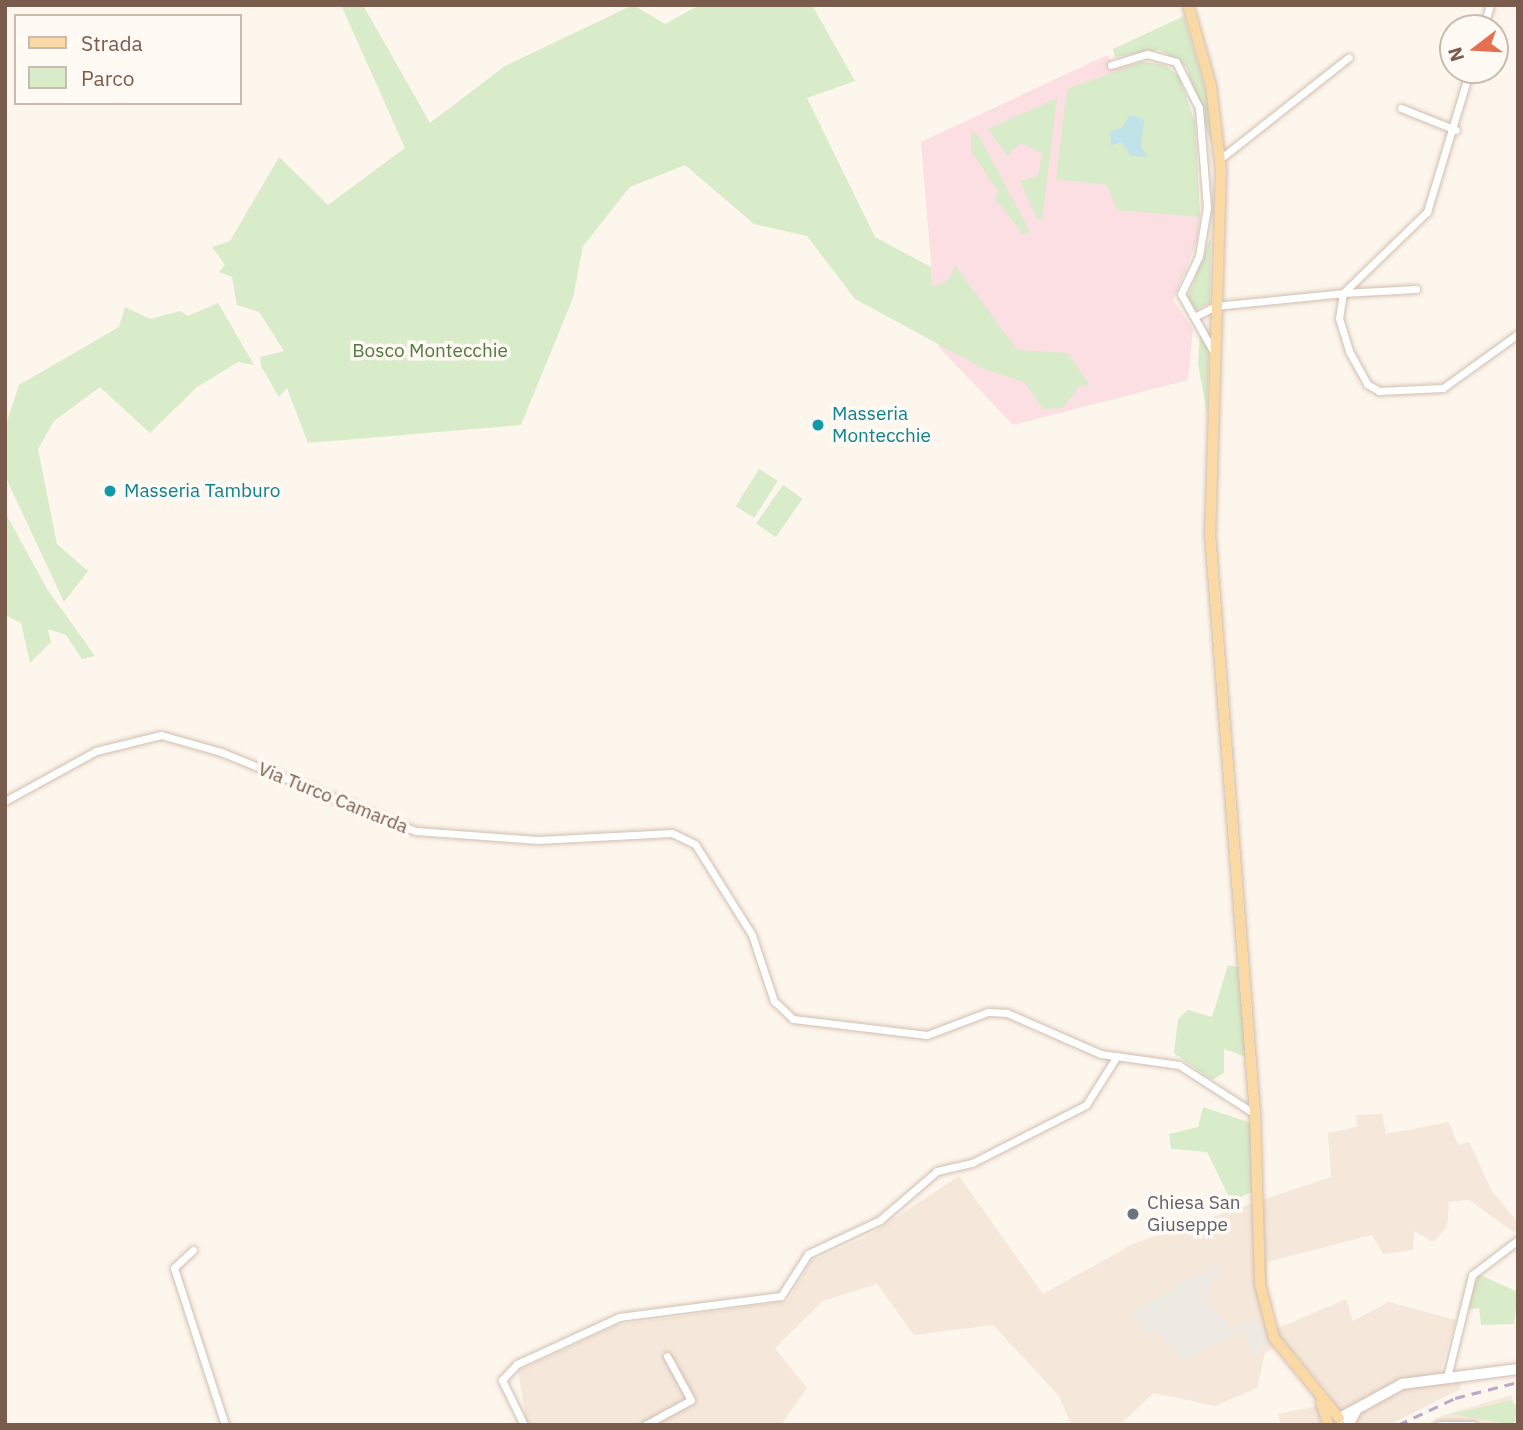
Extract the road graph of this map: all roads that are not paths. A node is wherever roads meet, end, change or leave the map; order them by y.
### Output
1 (1189, 10) edge
2 (1349, 57) dead end
3 (1111, 65) dead end
4 (1468, 84) edge
5 (1401, 107) dead end
6 (1456, 130) junction
7 (1220, 159) junction
8 (1416, 289) dead end
9 (1343, 293) junction
10 (1216, 306) junction
11 (1187, 314) junction
12 (1198, 315) junction
13 (1216, 326) junction
14 (1199, 328) junction
15 (1518, 334) edge
16 (1215, 354) junction
17 (5, 801) edge
18 (1117, 1056) junction
19 (1255, 1114) junction
20 (1518, 1240) edge
21 (193, 1250) dead end
22 (667, 1356) dead end
23 (1518, 1369) edge
24 (1447, 1377) junction
25 (1339, 1422) edge
26 (1453, 1423) edge
27 (225, 1425) edge
28 (524, 1425) edge
29 (645, 1425) edge
30 (1439, 1425) edge
31 (1473, 1425) edge

1 - 7 main road
2 - 7 street
3 - 11 street
4 - 6 street
5 - 6 street
6 - 9 street
7 - 10 main road
8 - 9 street
9 - 10 street
9 - 15 street
10 - 12 street
10 - 13 main road
11 - 12 street
11 - 14 street
12 - 13 street
13 - 14 street
13 - 16 main road
14 - 16 street
16 - 19 main road
17 - 18 street, Via Turco Camarda
18 - 19 street, Via Turco Camarda
18 - 28 street
19 - 25 main road
20 - 24 street
21 - 27 street
22 - 29 street
23 - 24 main road
24 - 25 main road
26 - 30 street
26 - 31 street

